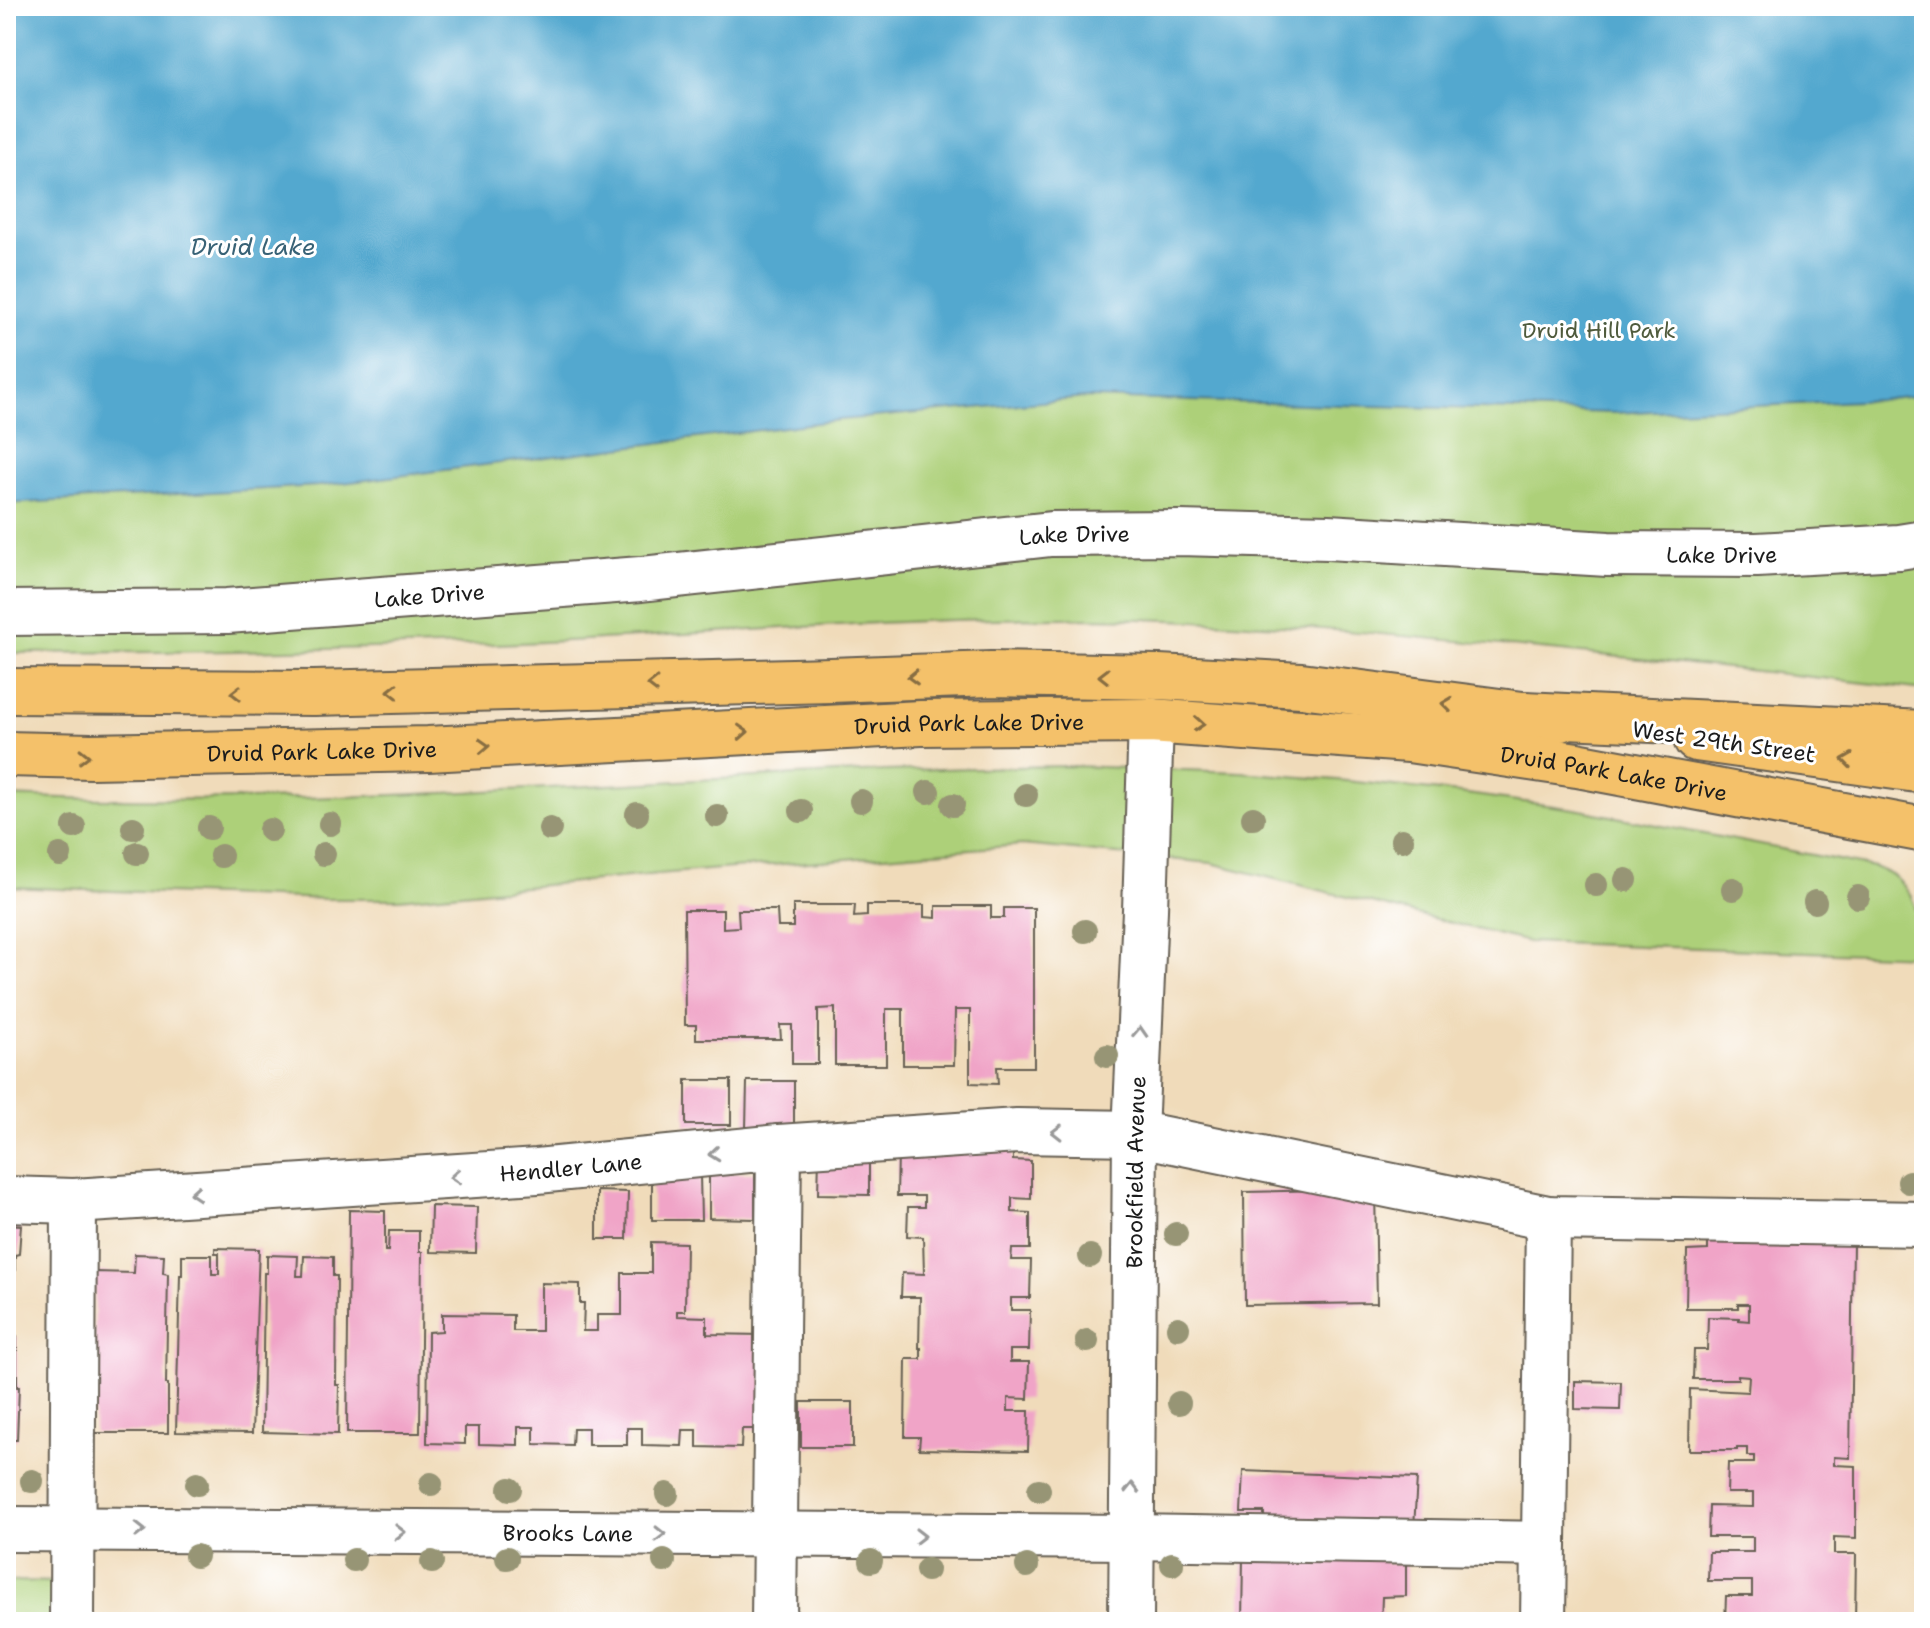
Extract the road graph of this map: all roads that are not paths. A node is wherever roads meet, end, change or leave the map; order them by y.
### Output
1 (1924, 543) edge
2 (6, 613) edge
3 (6, 691) edge
4 (1524, 714) junction
5 (1151, 721) junction
6 (1924, 733) edge
7 (6, 754) edge
8 (1924, 771) edge
9 (1924, 830) edge
10 (1135, 1133) junction
11 (779, 1147) junction
12 (6, 1199) edge
13 (74, 1201) junction
14 (1548, 1218) junction
15 (1924, 1224) edge
16 (6, 1529) edge
17 (73, 1529) junction
18 (774, 1535) junction
19 (1132, 1537) junction
20 (1544, 1544) junction
21 (72, 1622) edge
22 (774, 1622) edge
23 (1131, 1622) edge
24 (1543, 1622) edge

1 - 2 street, Lake Drive
4 -> 3 main road, Druid Park Lake Drive
4 - 6 main road
8 -> 4 main road, West 29th Street
7 -> 5 main road, Druid Park Lake Drive
5 -> 9 main road, Druid Park Lake Drive
10 -> 5 street, Brookfield Avenue
10 -> 11 street, Hendler Lane
10 - 14 street, Hendler Lane
19 -> 10 street, Brookfield Avenue
11 -> 13 street, Hendler Lane
11 - 18 street
12 - 13 street, Hendler Lane
13 - 17 street
14 - 15 street, Hendler Lane
14 - 20 street
16 - 17 street, Brooks Lane
17 -> 18 street, Brooks Lane
17 - 21 street
18 -> 19 street, Brooks Lane
18 - 22 street
19 - 20 street, Brooks Lane
19 - 23 street, Brookfield Avenue
20 - 24 street

